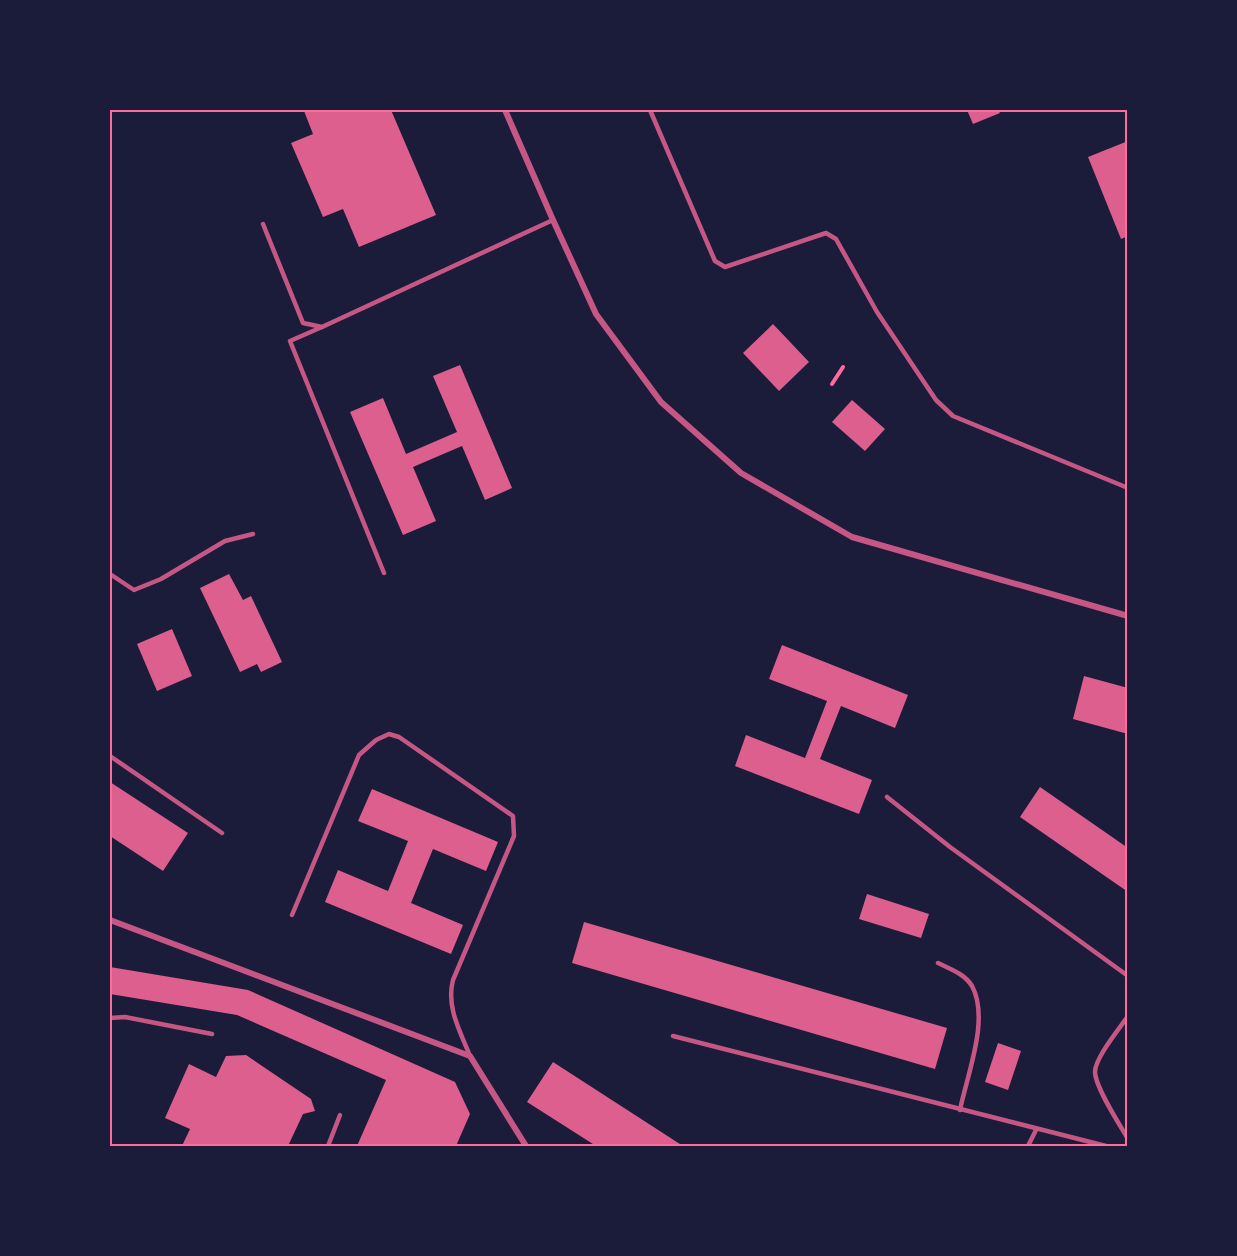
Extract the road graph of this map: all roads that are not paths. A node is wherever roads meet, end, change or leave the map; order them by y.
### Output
1 (506, 110) edge
2 (650, 110) edge
3 (553, 220) junction
4 (263, 224) dead end
5 (322, 327) junction
6 (1128, 489) edge
7 (253, 534) dead end
8 (384, 573) dead end
9 (110, 574) edge
10 (1128, 616) edge
11 (110, 756) edge
12 (887, 797) dead end
13 (222, 833) dead end
14 (292, 915) dead end
15 (110, 920) edge
16 (938, 963) dead end
17 (1128, 976) edge
18 (1128, 1016) edge
19 (110, 1018) edge
20 (212, 1034) dead end
21 (673, 1036) dead end
22 (470, 1056) junction
23 (960, 1110) junction
24 (340, 1114) dead end
25 (1036, 1130) junction
26 (1128, 1139) edge
27 (328, 1146) edge
28 (526, 1146) edge
29 (1029, 1146) edge
30 (1106, 1146) edge

1 - 3 street
2 - 6 lane
3 - 5 lane
3 - 10 street
4 - 5 lane
5 - 8 lane
7 - 9 lane
11 - 13 lane
12 - 17 lane
14 - 22 lane
15 - 22 street
16 - 23 lane
18 - 26 lane
19 - 20 lane
21 - 23 lane
22 - 28 street
23 - 25 lane
24 - 27 lane
25 - 29 lane
25 - 30 lane

